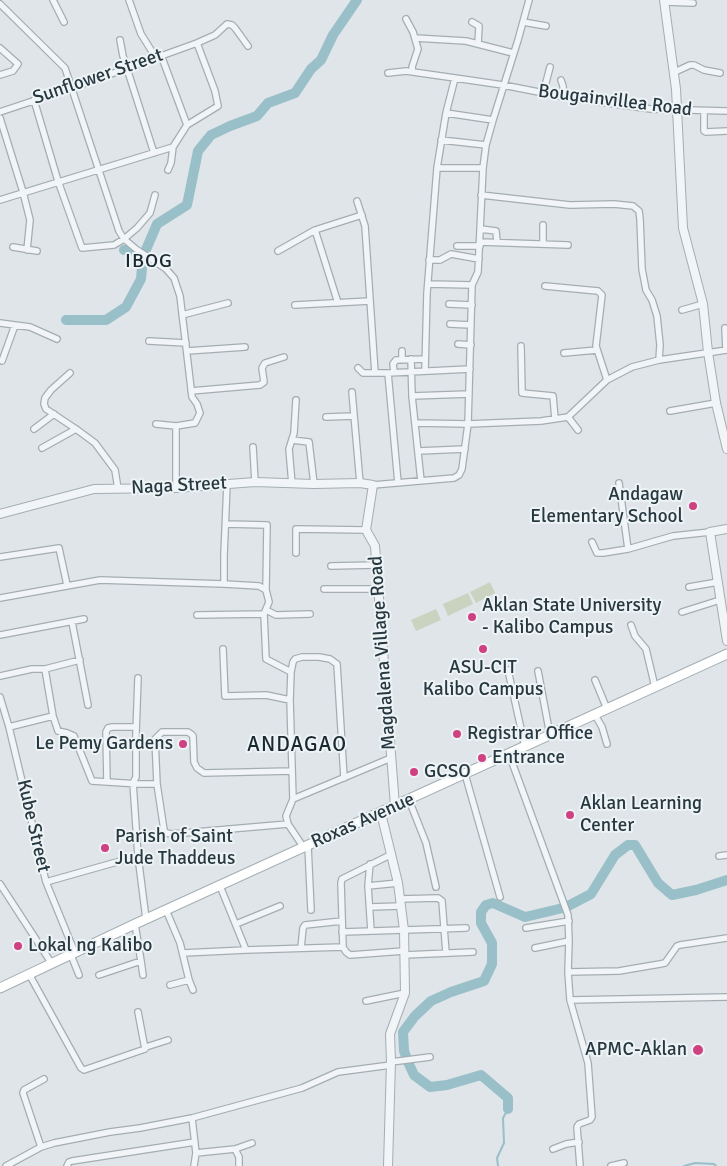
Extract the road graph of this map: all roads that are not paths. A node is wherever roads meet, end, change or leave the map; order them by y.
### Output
1 (53, 0) edge
2 (129, 0) edge
3 (529, 0) edge
4 (664, 1) edge
5 (693, 3) dead end
6 (0, 4) edge
7 (406, 19) dead end
8 (64, 22) dead end
9 (472, 22) dead end
10 (523, 22) junction
11 (546, 26) dead end
12 (415, 38) junction
13 (120, 40) dead end
14 (196, 42) junction
15 (478, 44) junction
16 (248, 46) dead end
17 (0, 48) edge
18 (513, 53) junction
19 (159, 57) junction
20 (550, 67) dead end
21 (128, 68) junction
22 (674, 71) junction
23 (412, 72) junction
24 (388, 73) dead end
25 (720, 73) dead end
26 (0, 74) edge
27 (455, 78) junction
28 (561, 80) dead end
29 (503, 84) junction
30 (72, 88) junction
31 (543, 94) junction
32 (564, 97) junction
33 (34, 100) junction
34 (678, 110) junction
35 (704, 111) junction
36 (727, 111) edge
37 (0, 112) edge
38 (446, 112) junction
39 (0, 118) edge
40 (493, 120) junction
41 (187, 126) junction
42 (727, 131) edge
43 (441, 140) junction
44 (486, 144) junction
45 (174, 147) junction
46 (154, 153) junction
47 (437, 168) junction
48 (483, 168) junction
49 (99, 169) junction
50 (168, 170) dead end
51 (58, 182) junction
52 (23, 192) junction
53 (155, 195) dead end
54 (481, 195) junction
55 (0, 200) edge
56 (357, 201) dead end
57 (362, 214) junction
58 (543, 225) dead end
59 (480, 229) junction
60 (315, 230) junction
61 (124, 239) junction
62 (497, 242) junction
63 (480, 244) junction
64 (542, 244) junction
65 (568, 245) dead end
66 (457, 246) dead end
67 (14, 248) dead end
68 (27, 250) junction
69 (278, 251) dead end
70 (37, 252) dead end
71 (479, 258) junction
72 (429, 260) junction
73 (428, 284) junction
74 (472, 285) junction
75 (545, 286) dead end
76 (370, 301) junction
77 (228, 303) dead end
78 (338, 303) junction
79 (449, 304) dead end
80 (702, 304) junction
81 (295, 305) dead end
82 (472, 305) junction
83 (682, 310) dead end
84 (182, 314) junction
85 (0, 323) edge
86 (450, 324) dead end
87 (15, 325) junction
88 (471, 325) junction
89 (725, 328) dead end
90 (57, 339) dead end
91 (149, 341) dead end
92 (186, 343) junction
93 (458, 344) dead end
94 (470, 345) junction
95 (521, 346) dead end
96 (244, 348) dead end
97 (402, 350) dead end
98 (597, 350) junction
99 (727, 350) edge
100 (187, 351) junction
101 (708, 352) junction
102 (564, 353) dead end
103 (284, 357) dead end
104 (411, 359) junction
105 (425, 359) junction
106 (402, 360) junction
107 (660, 360) junction
108 (2, 361) dead end
109 (358, 368) dead end
110 (470, 369) junction
111 (425, 371) junction
112 (391, 372) junction
113 (70, 373) dead end
114 (375, 373) junction
115 (411, 373) junction
116 (607, 380) junction
117 (191, 391) junction
118 (352, 392) dead end
119 (469, 394) junction
120 (412, 396) junction
121 (296, 400) dead end
122 (716, 403) junction
123 (670, 411) dead end
124 (54, 414) junction
125 (354, 416) junction
126 (326, 417) dead end
127 (568, 417) junction
128 (556, 419) junction
129 (416, 423) junction
130 (156, 424) dead end
131 (468, 424) junction
132 (176, 426) junction
133 (34, 428) dead end
134 (76, 429) junction
135 (578, 430) dead end
136 (292, 440) junction
137 (42, 448) dead end
138 (254, 448) dead end
139 (465, 449) junction
140 (727, 449) edge
141 (418, 451) junction
142 (421, 481) junction
143 (255, 482) junction
144 (360, 483) junction
145 (398, 483) junction
146 (619, 483) dead end
147 (227, 484) junction
148 (292, 484) junction
149 (314, 484) junction
150 (373, 485) junction
151 (176, 488) junction
152 (118, 489) junction
153 (0, 514) edge
154 (226, 524) junction
155 (727, 529) edge
156 (366, 530) junction
157 (710, 532) junction
158 (592, 542) dead end
159 (628, 549) junction
160 (296, 553) dead end
161 (0, 557) edge
162 (376, 565) junction
163 (331, 566) dead end
164 (718, 582) junction
165 (224, 584) junction
166 (67, 586) junction
167 (689, 587) dead end
168 (324, 589) dead end
169 (378, 589) junction
170 (266, 590) junction
171 (0, 598) edge
172 (720, 600) junction
173 (265, 612) junction
174 (682, 612) dead end
175 (310, 614) dead end
176 (197, 615) dead end
177 (84, 619) dead end
178 (72, 622) junction
179 (631, 625) dead end
180 (0, 635) edge
181 (727, 637) edge
182 (223, 649) dead end
183 (727, 654) edge
184 (80, 660) junction
185 (45, 669) junction
186 (508, 670) dead end
187 (538, 671) dead end
188 (291, 672) junction
189 (0, 676) edge
190 (138, 678) dead end
191 (595, 680) dead end
192 (654, 687) junction
193 (0, 697) edge
194 (290, 700) junction
195 (88, 705) dead end
196 (607, 709) junction
197 (595, 715) junction
198 (53, 716) junction
199 (9, 727) junction
200 (136, 727) junction
201 (550, 736) junction
202 (607, 744) dead end
203 (524, 747) junction
204 (509, 754) junction
205 (391, 758) junction
206 (292, 771) junction
207 (465, 774) junction
208 (344, 778) junction
209 (108, 782) junction
210 (133, 783) junction
211 (157, 784) junction
212 (293, 798) junction
213 (409, 800) junction
214 (395, 806) junction
215 (381, 813) junction
216 (288, 824) junction
217 (306, 847) junction
218 (392, 854) junction
219 (727, 855) edge
220 (138, 856) junction
221 (719, 856) dead end
222 (370, 864) junction
223 (46, 882) junction
224 (398, 883) junction
225 (0, 884) edge
226 (220, 886) junction
227 (368, 886) junction
228 (436, 887) dead end
229 (500, 897) dead end
230 (401, 902) junction
231 (280, 906) dead end
232 (370, 907) junction
233 (166, 910) junction
234 (311, 910) dead end
235 (146, 919) junction
236 (342, 921) junction
237 (568, 921) junction
238 (135, 924) junction
239 (236, 924) junction
240 (444, 928) junction
241 (466, 928) dead end
242 (526, 928) dead end
243 (404, 930) junction
244 (371, 931) junction
245 (342, 932) junction
246 (727, 938) edge
247 (570, 941) junction
248 (343, 947) junction
249 (301, 948) junction
250 (535, 948) dead end
251 (246, 950) junction
252 (473, 952) dead end
253 (404, 953) junction
254 (446, 953) junction
255 (73, 954) junction
256 (183, 954) junction
257 (141, 961) junction
258 (52, 964) junction
259 (568, 972) junction
260 (29, 974) junction
261 (79, 975) dead end
262 (99, 975) dead end
263 (143, 975) dead end
264 (189, 980) junction
265 (170, 985) dead end
266 (0, 988) edge
267 (192, 990) dead end
268 (405, 993) junction
269 (727, 997) edge
270 (570, 1000) junction
271 (366, 1001) dead end
272 (138, 1012) dead end
273 (168, 1040) dead end
274 (146, 1047) junction
275 (430, 1058) dead end
276 (391, 1064) junction
277 (44, 1079) dead end
278 (192, 1118) junction
279 (195, 1142) junction
280 (579, 1142) junction
281 (252, 1143) dead end
282 (41, 1147) junction
283 (235, 1149) junction
284 (553, 1149) dead end
285 (196, 1153) junction
286 (624, 1163) dead end
287 (6, 1166) edge
288 (67, 1166) edge
289 (194, 1166) edge
290 (239, 1166) edge
291 (388, 1166) edge
292 (580, 1166) edge
293 (612, 1166) edge

1 - 8 street
2 - 19 street
3 - 10 street
4 - 5 street
4 - 22 street
6 - 30 street
7 - 12 street
9 - 15 street
10 - 11 street
10 - 18 street
12 - 15 street
12 - 23 street
13 - 21 street
14 - 16 street, Sunflower Street
14 - 19 street, Sunflower Street
14 - 41 street
15 - 18 street
17 - 26 street
18 - 29 street
19 - 21 street, Sunflower Street
19 - 41 street
20 - 31 street
21 - 30 street, Sunflower Street
21 - 46 street
22 - 25 street
22 - 34 street
23 - 24 street, Bougainvillea Road
23 - 27 street, Bougainvillea Road
27 - 29 street, Bougainvillea Road
27 - 38 street
28 - 32 street
29 - 31 street, Bougainvillea Road
29 - 40 street
30 - 33 street, Sunflower Street
30 - 49 street
31 - 32 street, Bougainvillea Road
32 - 34 street, Bougainvillea Road
33 - 37 street, Sunflower Street
33 - 51 street
34 - 35 street, Bougainvillea Road
34 - 80 street
35 - 36 street, Bougainvillea Road
35 - 42 street
38 - 40 street
38 - 43 street
39 - 52 street
40 - 44 street
41 - 45 street
43 - 44 street
43 - 47 street
44 - 48 street
45 - 46 street
45 - 50 street
46 - 49 street
47 - 48 street
47 - 72 street
48 - 54 street
49 - 51 street
49 - 61 street
51 - 52 street
51 - 61 street
52 - 55 street
52 - 68 street
53 - 61 street
54 - 59 street
54 - 107 street
56 - 57 street
57 - 60 street
57 - 76 street
58 - 64 street
59 - 62 street
59 - 63 street
60 - 69 street
60 - 78 street
61 - 84 street
62 - 63 street
62 - 64 street
63 - 66 street
63 - 71 street
64 - 65 street
67 - 68 street
68 - 70 street
71 - 72 street
71 - 74 street
72 - 73 street
73 - 74 street
73 - 105 street
74 - 82 street
75 - 98 street
76 - 78 street
76 - 114 street
77 - 84 street
78 - 81 street
79 - 82 street
80 - 83 street
80 - 101 street
82 - 88 street
84 - 92 street
85 - 87 street
86 - 88 street
87 - 90 street
87 - 108 street
88 - 94 street
89 - 99 street
91 - 92 street
92 - 100 street
93 - 94 street
94 - 110 street
95 - 128 street
96 - 100 street
97 - 106 street
98 - 102 street
98 - 116 street
99 - 101 street
100 - 117 street
101 - 107 street
101 - 122 street
103 - 117 street
104 - 105 street
104 - 106 street
104 - 115 street
105 - 111 street
106 - 112 street
107 - 116 street
109 - 114 street
110 - 111 street
110 - 119 street
111 - 115 street
112 - 114 street
112 - 115 street
112 - 145 street
113 - 124 street
115 - 120 street
116 - 127 street
117 - 132 street
118 - 125 street
119 - 120 street
119 - 131 street
120 - 129 street
121 - 136 street
122 - 123 street
122 - 140 street
124 - 133 street
124 - 134 street
125 - 126 street
125 - 144 street
127 - 128 street
127 - 135 street
128 - 131 street
129 - 131 street
129 - 141 street
130 - 132 street
131 - 139 street
132 - 151 street
134 - 137 street
134 - 152 street
136 - 148 street
136 - 149 street
138 - 143 street
139 - 141 street
139 - 142 street
141 - 142 street
142 - 145 street
143 - 147 street, Naga Street
143 - 148 street, Naga Street
144 - 149 street, Naga Street
144 - 150 street
145 - 150 street
146 - 159 street
147 - 151 street, Naga Street
147 - 154 street
148 - 149 street, Naga Street
150 - 156 street, Magdalena Village Road
151 - 152 street, Naga Street
152 - 153 street, Naga Street
154 - 165 street
154 - 170 street
155 - 157 street
156 - 160 street
156 - 162 street, Magdalena Village Road
157 - 159 street
157 - 164 street
158 - 159 street
161 - 166 street
162 - 163 street
162 - 169 street, Magdalena Village Road
164 - 167 street
164 - 172 street
165 - 166 street
165 - 170 street
166 - 171 street
168 - 169 street
169 - 205 street, Magdalena Village Road
170 - 173 street
172 - 174 street
172 - 181 street
173 - 175 street
173 - 176 street
173 - 188 street
177 - 178 street
178 - 180 street
178 - 184 street
179 - 192 street
182 - 194 street
183 - 192 main road, Roxas Avenue
184 - 185 street
184 - 195 street
185 - 189 street
185 - 198 street
186 - 203 street
187 - 201 street
188 - 194 street
188 - 208 street
190 - 200 street
191 - 196 street
192 - 196 main road, Roxas Avenue
193 - 199 street, Kube Street
194 - 206 street
196 - 197 main road, Roxas Avenue
197 - 201 main road, Roxas Avenue
197 - 202 street
198 - 199 street
198 - 209 street
199 - 223 street, Kube Street
200 - 209 street
200 - 210 street
201 - 203 main road, Roxas Avenue
203 - 204 main road, Roxas Avenue
204 - 207 main road, Roxas Avenue
204 - 237 street
205 - 208 street
205 - 214 street, Magdalena Village Road
206 - 211 street
206 - 212 street
207 - 213 main road, Roxas Avenue
207 - 229 street
208 - 212 street
209 - 210 street
210 - 211 street
210 - 220 street
211 - 216 street
212 - 216 street
213 - 214 main road, Roxas Avenue
213 - 228 street
214 - 215 main road, Roxas Avenue
215 - 217 main road, Roxas Avenue
215 - 218 street
216 - 217 street
217 - 226 main road, Roxas Avenue
217 - 234 street
218 - 222 street
218 - 224 street
219 - 221 street
220 - 223 street
220 - 235 street
222 - 227 street
222 - 236 street
223 - 255 street, Kube Street
224 - 227 street
224 - 230 street
225 - 258 street
226 - 233 main road, Roxas Avenue
226 - 239 street
227 - 232 street
230 - 232 street
230 - 240 street
230 - 243 street
231 - 239 street
232 - 244 street
233 - 235 main road, Roxas Avenue
233 - 256 street
235 - 238 main road, Roxas Avenue
236 - 245 street
236 - 249 street
237 - 242 street
237 - 247 street
238 - 255 main road, Roxas Avenue
238 - 257 street
239 - 251 street
240 - 241 street
240 - 243 street
240 - 254 street
243 - 244 street
243 - 253 street
244 - 245 street
245 - 248 street
246 - 259 street
247 - 250 street
247 - 259 street
248 - 249 street
248 - 253 street
249 - 251 street
251 - 256 street
252 - 254 street
253 - 254 street
253 - 268 street
255 - 258 main road, Roxas Avenue
255 - 261 street, Kube Street
256 - 264 street
257 - 262 street
257 - 263 street
258 - 260 main road, Roxas Avenue
259 - 270 street
260 - 266 main road, Roxas Avenue
260 - 274 street
264 - 265 street
264 - 267 street
268 - 271 street
268 - 276 street
269 - 270 street
270 - 280 street
272 - 274 street
273 - 274 street
275 - 276 street
276 - 278 street
276 - 291 street
277 - 282 street
278 - 279 street
278 - 282 street
279 - 285 street
279 - 288 street
280 - 284 street
280 - 292 street
281 - 283 street
282 - 287 street
283 - 285 street
283 - 290 street
285 - 289 street
286 - 293 street

